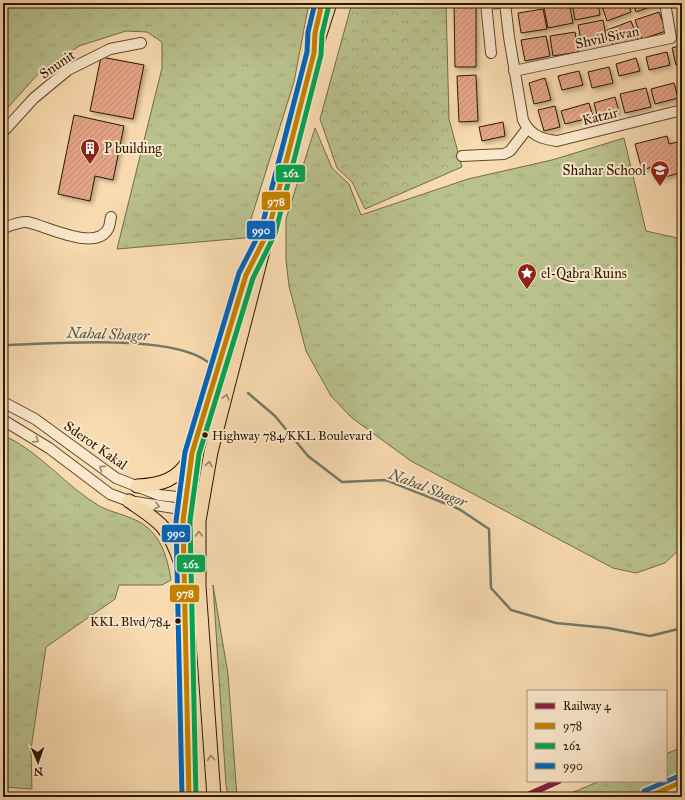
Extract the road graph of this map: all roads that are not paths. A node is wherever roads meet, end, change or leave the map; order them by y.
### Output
1 (322, 3) edge
2 (330, 3) edge
3 (499, 3) edge
4 (505, 3) edge
5 (665, 3) edge
6 (486, 4) edge
7 (141, 43) dead end
8 (314, 53) junction
9 (491, 53) dead end
10 (514, 71) junction
11 (682, 110) edge
12 (527, 129) junction
13 (3, 132) edge
14 (462, 156) dead end
15 (111, 217) dead end
16 (3, 228) edge
17 (268, 232) junction
18 (3, 402) edge
19 (3, 420) edge
20 (192, 453) junction
21 (137, 486) junction
22 (129, 501) junction
23 (185, 505) junction
24 (201, 506) junction
25 (183, 569) junction
26 (682, 782) edge
27 (189, 797) edge
28 (214, 797) edge
29 (647, 797) edge

1 - 8 main road
2 - 8 main road
3 - 6 street
4 - 10 street
5 - 10 street, Shvil Sivan
6 - 9 street
7 - 13 street, Snunit
8 - 17 main road
10 - 12 street
11 - 12 street, Katzir
12 - 14 street
15 - 16 street
17 - 20 main road
24 -> 17 main road
21 -> 18 street, Sderot Kakal
19 -> 22 street, Sderot Kakal
20 - 21 main road
20 - 23 main road
21 - 23 street, Sderot Kakal
22 -> 23 street, Sderot Kakal
22 - 25 main road
23 - 24 street, Sderot Kakal
23 - 25 main road
28 -> 24 main road
25 - 27 main road
26 - 29 highway

